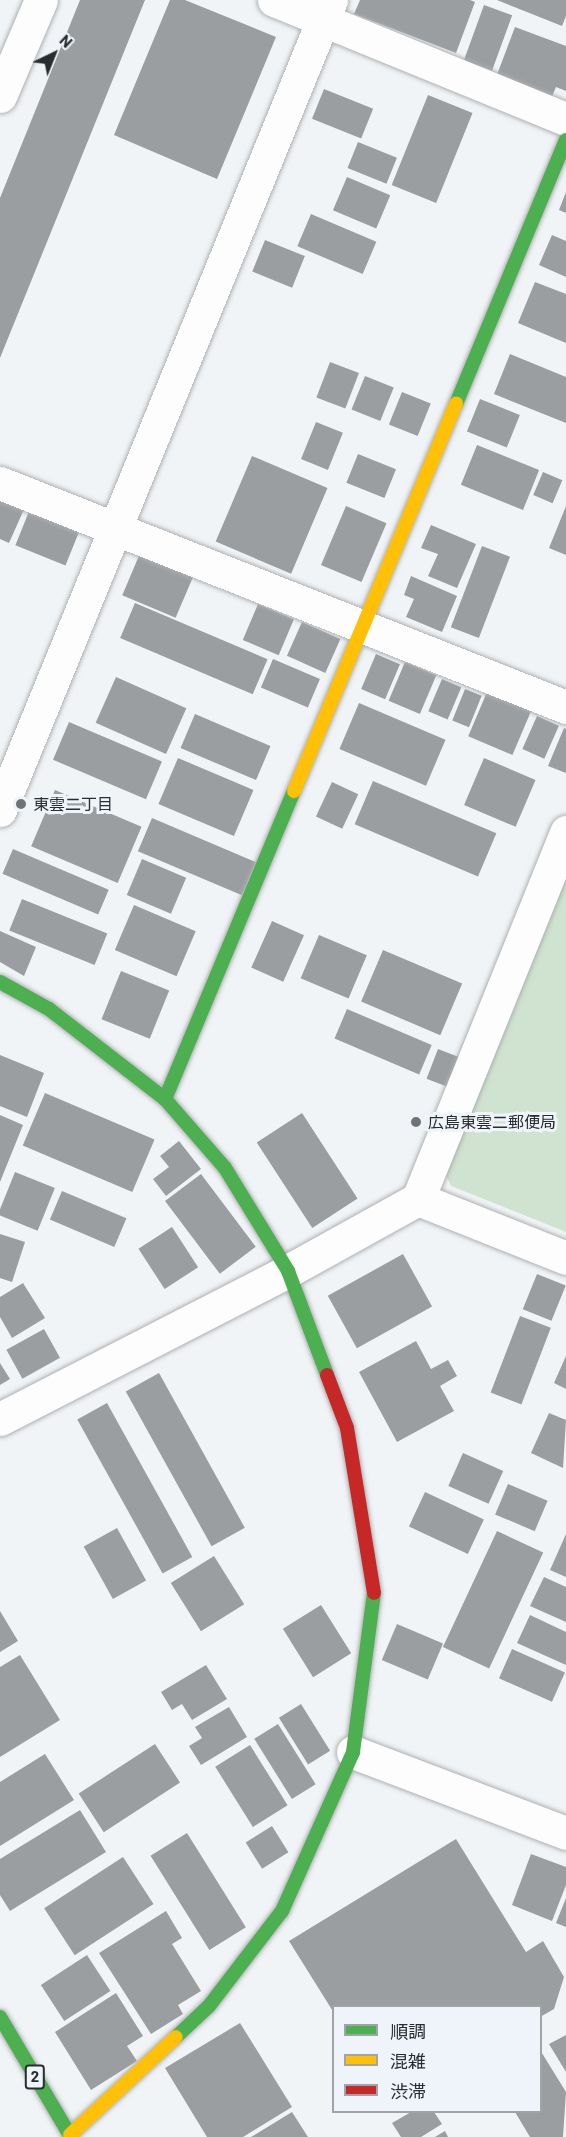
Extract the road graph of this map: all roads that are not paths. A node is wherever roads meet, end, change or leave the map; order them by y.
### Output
1 (41, 0) edge
2 (274, 0) edge
3 (327, 10) edge
4 (0, 96) edge
5 (566, 119) edge
6 (566, 140) edge
7 (0, 483) edge
8 (114, 528) junction
9 (363, 625) junction
10 (566, 707) edge
11 (0, 810) edge
12 (566, 832) edge
13 (0, 982) edge
14 (165, 1099) junction
15 (418, 1199) junction
16 (566, 1258) edge
17 (288, 1271) junction
18 (0, 1419) edge
19 (353, 1752) junction
20 (566, 1833) edge
21 (0, 2017) edge
22 (70, 2136) edge

1 - 4 street
2 - 3 street
3 - 5 street
3 - 8 street
6 - 9 main road
7 - 8 street
8 - 9 street
8 - 11 street
9 - 10 street
9 - 14 main road
12 - 15 street
13 - 14 main road
14 - 17 main road
15 - 16 street
15 - 17 street
17 - 18 street
17 - 19 main road
19 - 20 street
19 - 22 main road
21 - 22 main road, 2

